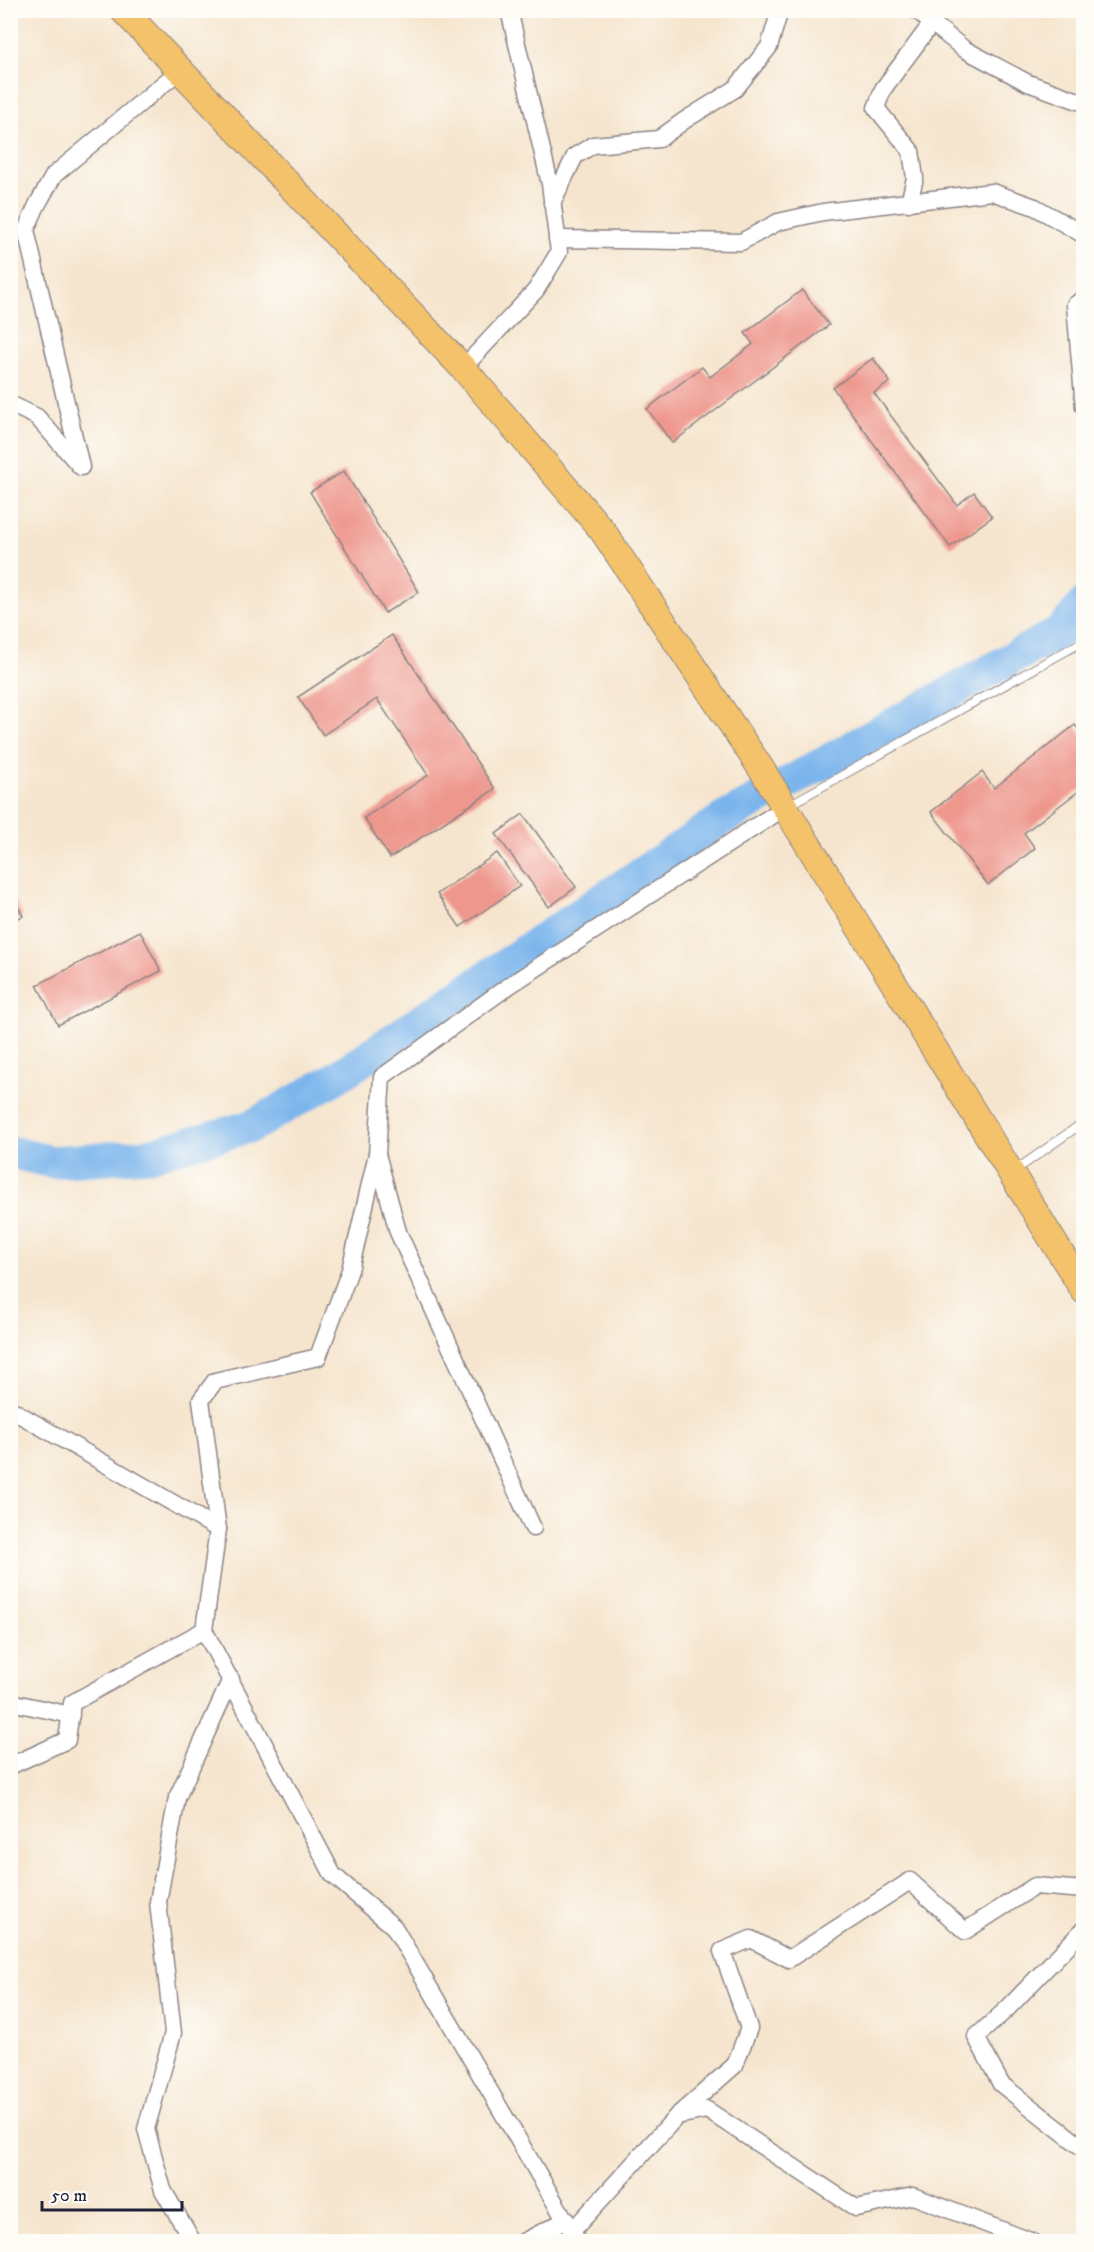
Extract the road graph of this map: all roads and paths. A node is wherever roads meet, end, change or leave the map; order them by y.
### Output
1 (123, 10) edge
2 (509, 10) edge
3 (780, 10) edge
4 (916, 10) edge
5 (932, 23) junction
6 (180, 69) junction
7 (1083, 103) edge
8 (552, 203) junction
9 (909, 203) junction
10 (1083, 235) edge
11 (557, 239) junction
12 (1083, 298) edge
13 (463, 368) junction
14 (10, 404) edge
15 (1083, 407) edge
16 (1083, 641) edge
17 (783, 807) junction
18 (1083, 1122) edge
19 (377, 1154) junction
20 (1011, 1174) junction
21 (1083, 1291) edge
22 (10, 1409) edge
23 (533, 1527) dead end
24 (218, 1529) junction
25 (204, 1630) junction
26 (231, 1679) junction
27 (10, 1701) edge
28 (70, 1715) junction
29 (10, 1766) edge
30 (1083, 1890) edge
31 (1083, 1929) edge
32 (677, 2116) junction
33 (1083, 2150) edge
34 (572, 2231) edge
35 (193, 2241) edge
36 (523, 2241) edge
37 (1033, 2241) edge

1 - 6 main road
2 - 8 street
3 - 8 street
4 - 5 street
5 - 7 street
5 - 9 street
6 - 13 main road
6 - 14 street
8 - 11 street
9 - 10 street
9 - 11 street
11 - 13 street
12 - 15 street
13 - 17 main road
16 - 17 lane
17 - 19 street
17 - 20 main road
18 - 20 lane
19 - 23 street
19 - 24 street
20 - 21 main road
22 - 24 street
24 - 25 street
25 - 26 street
25 - 28 street
26 - 34 street
26 - 35 street
27 - 28 street
28 - 29 street
30 - 32 street
31 - 33 street
32 - 34 street
32 - 37 street
34 - 36 street

